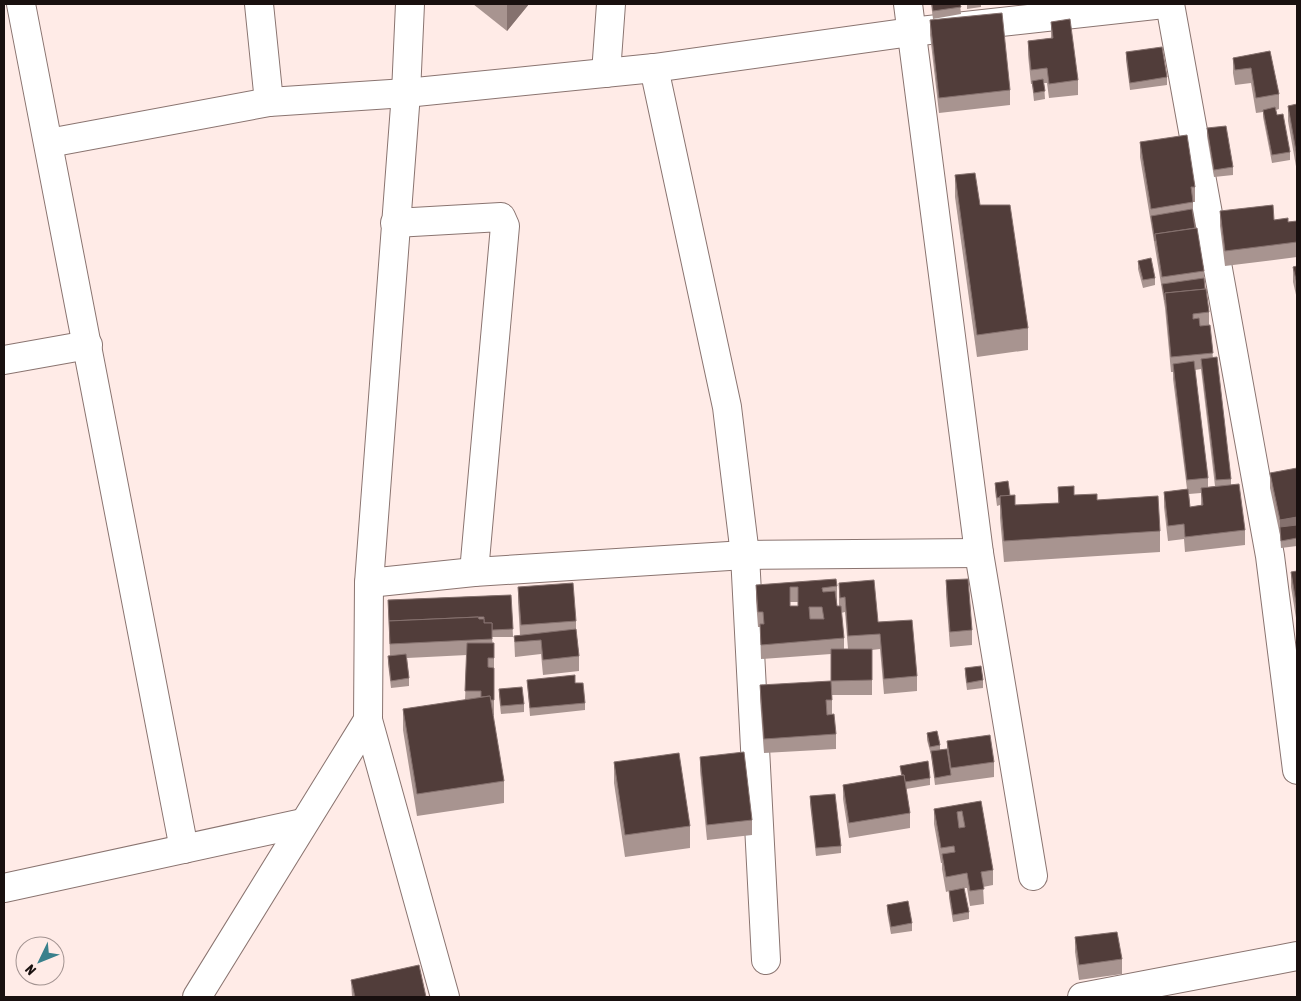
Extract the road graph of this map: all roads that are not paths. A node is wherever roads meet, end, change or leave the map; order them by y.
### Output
1 (21, 4) edge
2 (259, 4) edge
3 (410, 4) edge
4 (611, 4) edge
5 (908, 4) edge
6 (1164, 4) edge
7 (1170, 4) edge
8 (911, 32) junction
9 (654, 68) junction
10 (606, 72) junction
11 (406, 93) junction
12 (268, 102) junction
13 (49, 143) junction
14 (395, 223) junction
15 (88, 345) junction
16 (4, 360) edge
17 (979, 553) junction
18 (746, 555) junction
19 (474, 572) junction
20 (369, 582) junction
21 (1290, 648) edge
22 (368, 720) junction
23 (1297, 770) edge
24 (303, 823) junction
25 (184, 849) junction
26 (1034, 876) dead end
27 (4, 888) edge
28 (1297, 956) edge
29 (766, 960) dead end
30 (197, 997) edge
31 (445, 997) edge
32 (1082, 997) edge

1 - 13 street
2 - 12 street
3 - 11 street
4 - 10 street
5 - 8 street
6 - 8 street
7 - 21 street
8 - 9 street
8 - 17 street
9 - 10 street
9 - 18 street
10 - 11 street
11 - 12 street
11 - 14 street
12 - 13 street
13 - 15 street
14 - 19 street
14 - 20 street
15 - 16 street
15 - 25 street
17 - 18 street
17 - 26 street
18 - 19 street
18 - 29 street
19 - 20 street
20 - 22 street
21 - 23 street
22 - 24 street
22 - 31 street
24 - 25 street
24 - 30 street
25 - 27 street
28 - 32 street

